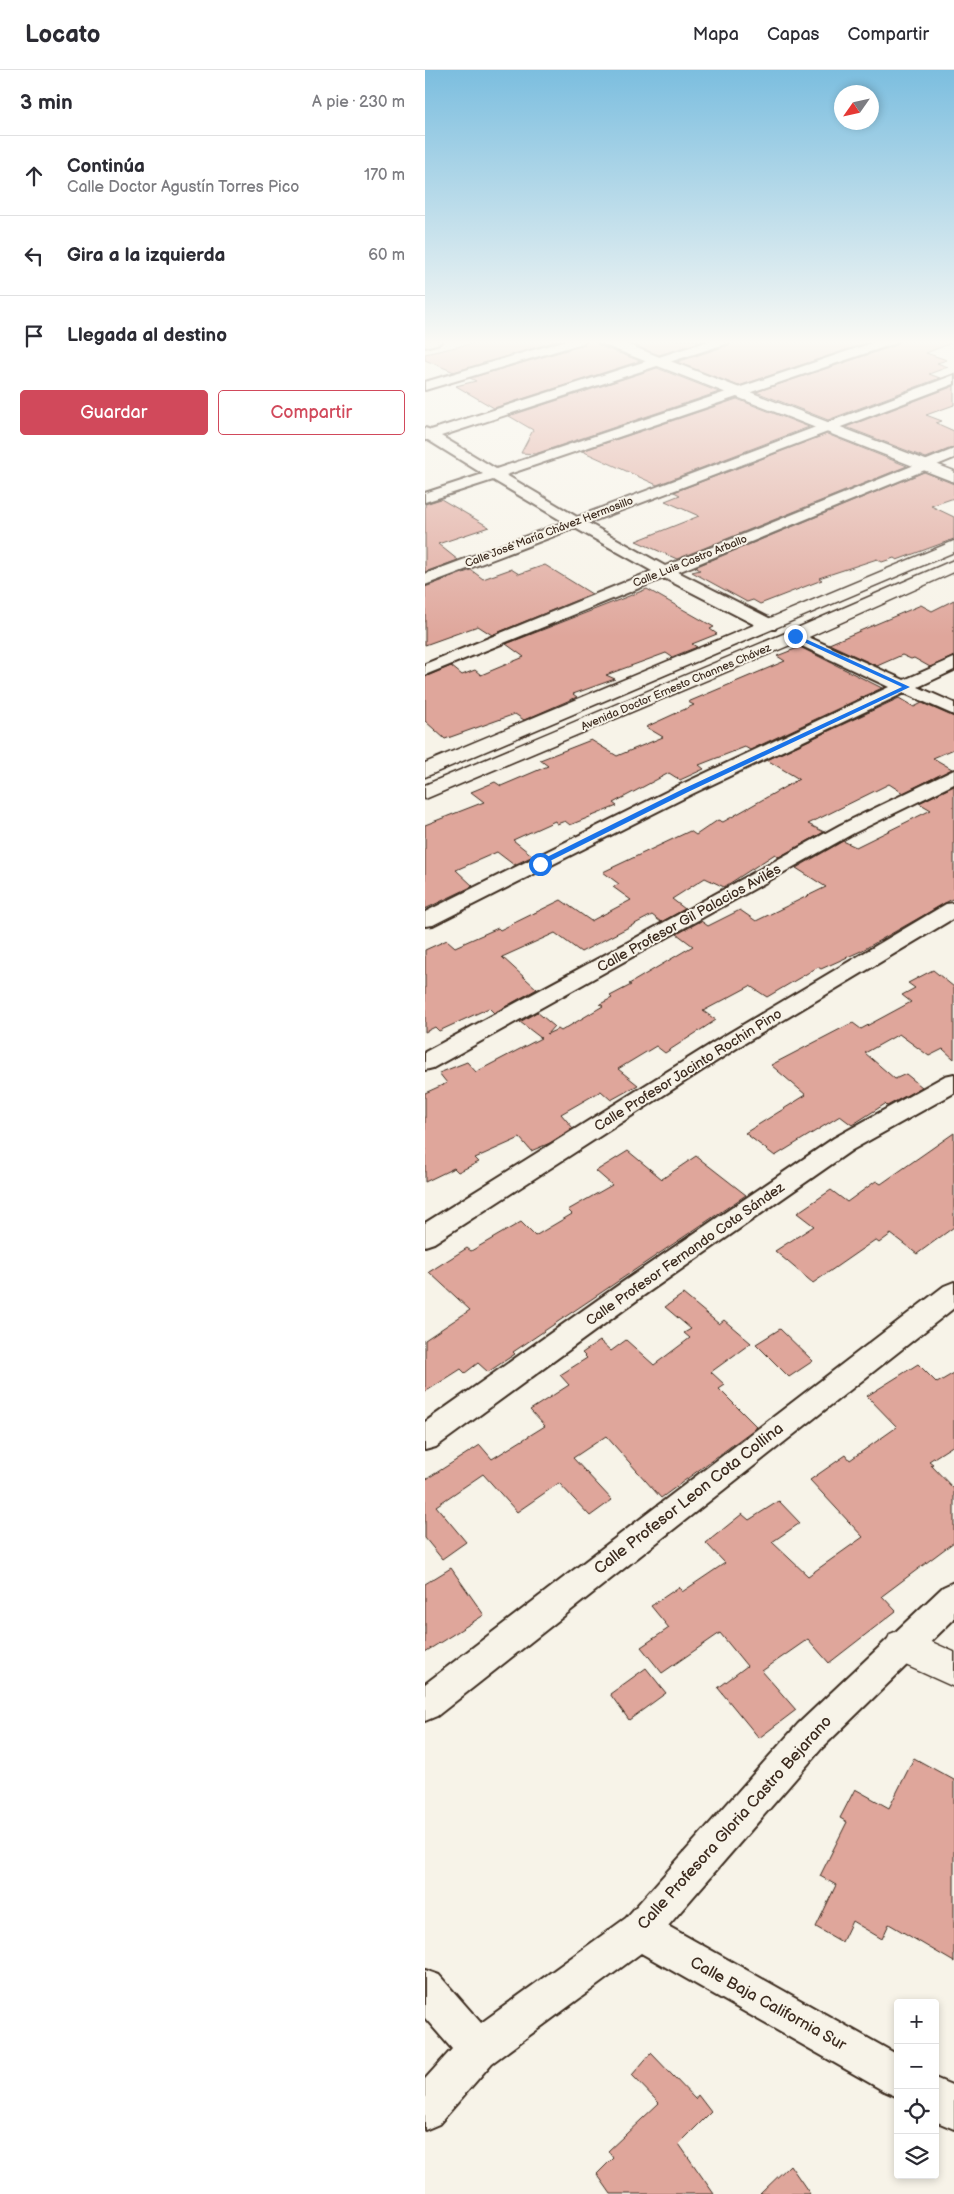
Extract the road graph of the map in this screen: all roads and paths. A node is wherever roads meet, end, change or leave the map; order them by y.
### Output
1 (435, 439) edge
2 (600, 439) edge
3 (793, 439) edge
4 (861, 439) edge
5 (954, 453) edge
6 (925, 465) junction
7 (496, 474) junction
8 (954, 477) edge
9 (425, 498) edge
10 (575, 522) junction
11 (954, 546) edge
12 (954, 565) edge
13 (665, 572) junction
14 (425, 580) edge
15 (769, 625) junction
16 (795, 636) junction
17 (954, 663) edge
18 (425, 670) edge
19 (907, 687) junction
20 (954, 710) edge
21 (425, 771) edge
22 (954, 776) edge
23 (425, 794) edge
24 (954, 909) edge
25 (425, 920) edge
26 (425, 1062) edge
27 (954, 1082) edge
28 (425, 1236) edge
29 (954, 1293) edge
30 (425, 1438) edge
31 (954, 1598) edge
32 (903, 1646) junction
33 (954, 1670) edge
34 (425, 1705) edge
35 (639, 1931) junction
36 (425, 1989) edge
37 (478, 2049) junction
38 (894, 2075) edge
39 (939, 2100) edge
40 (954, 2109) edge
41 (425, 2110) edge

1 - 7 street
2 - 7 street
3 - 10 street, Calle José María Chávez Hermosillo
4 - 6 street
5 - 6 street, Calle Luis Castro Arballo
6 - 8 street
6 - 13 street, Calle Luis Castro Arballo
7 - 9 street
7 - 10 street
10 - 13 street
10 - 14 street, Calle José María Chávez Hermosillo
11 - 15 street, Avenida Doctor Ernesto Channes Chávez
12 - 16 street, Avenida Doctor Ernesto Channes Chávez
13 - 15 street
13 - 18 street, Calle Luis Castro Arballo
15 - 21 street, Avenida Doctor Ernesto Channes Chávez
16 - 19 street
16 - 23 street, Avenida Doctor Ernesto Channes Chávez
17 - 19 street
19 - 20 street
19 - 25 street
22 - 26 street, Calle Profesor Gil Palacios Avilés
24 - 28 street, Calle Profesor Jacinto Rochin Pino
27 - 30 street, Calle Profesor Fernando Cota Sández
29 - 34 street, Calle Profesor Leon Cota Collina
31 - 32 street, Calle Profesora Gloria Castro Bejarano
32 - 33 street
32 - 35 street, Calle Profesora Gloria Castro Bejarano
35 - 37 street, Calle Profesora Gloria Castro Bejarano
35 - 38 street, Calle Baja California Sur
36 - 37 street
37 - 41 street, Calle Profesora Gloria Castro Bejarano
39 - 40 street

